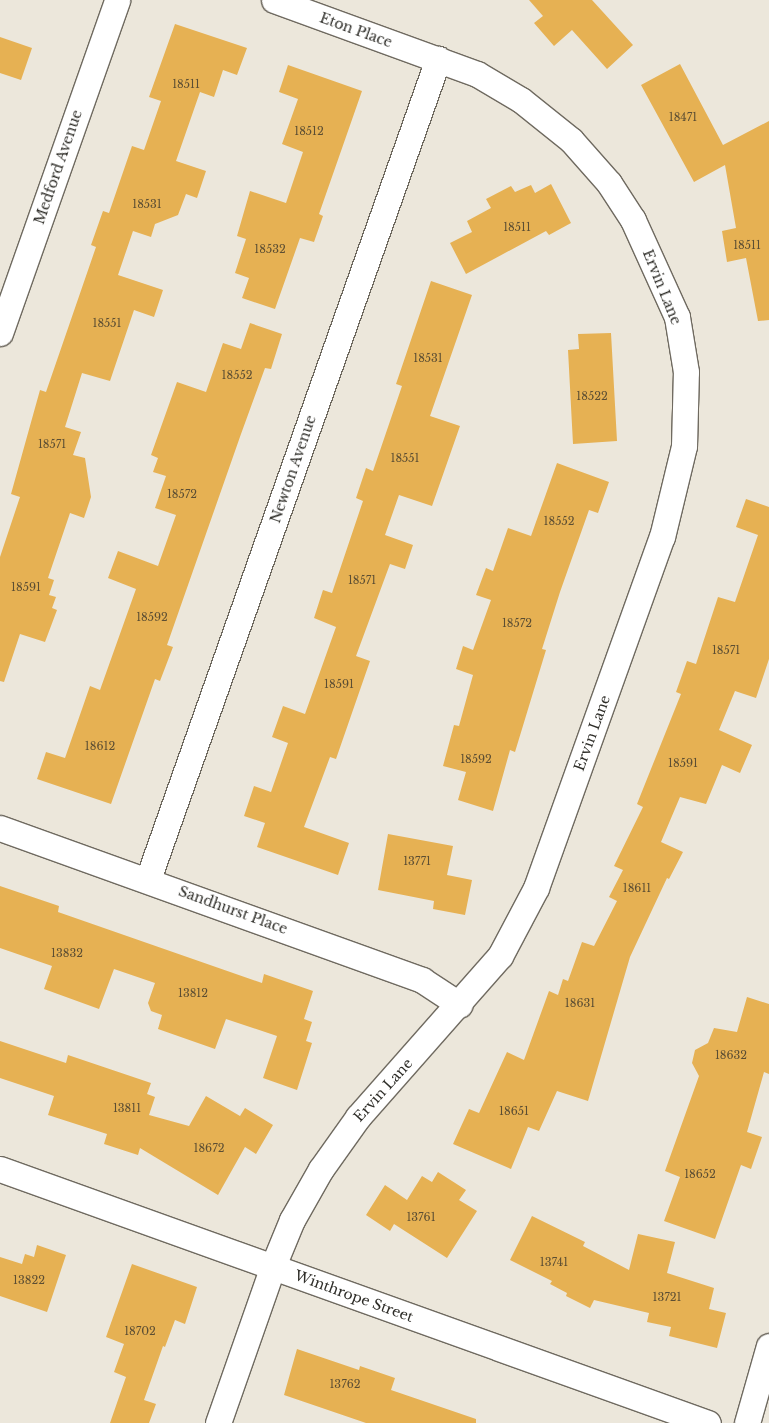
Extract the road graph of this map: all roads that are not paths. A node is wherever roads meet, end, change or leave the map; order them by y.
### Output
1 (116, 0) edge
2 (274, 0) edge
3 (438, 59) junction
4 (0, 333) edge
5 (0, 828) edge
6 (148, 879) junction
7 (460, 1005) junction
8 (0, 1169) edge
9 (273, 1266) junction
10 (769, 1346) edge
11 (218, 1423) edge
12 (708, 1423) edge
13 (747, 1423) edge

1 - 4 street, Medford Avenue
2 - 3 street, Eton Place
3 - 6 street, Newton Avenue
3 - 7 street, Ervin Lane
5 - 6 street, Sandhurst Place
6 - 7 street, Sandhurst Place
7 - 9 street, Ervin Lane
8 - 9 street, Winthrope Street
9 - 11 street, Ervin Lane
9 - 12 street, Winthrope Street
10 - 13 street

